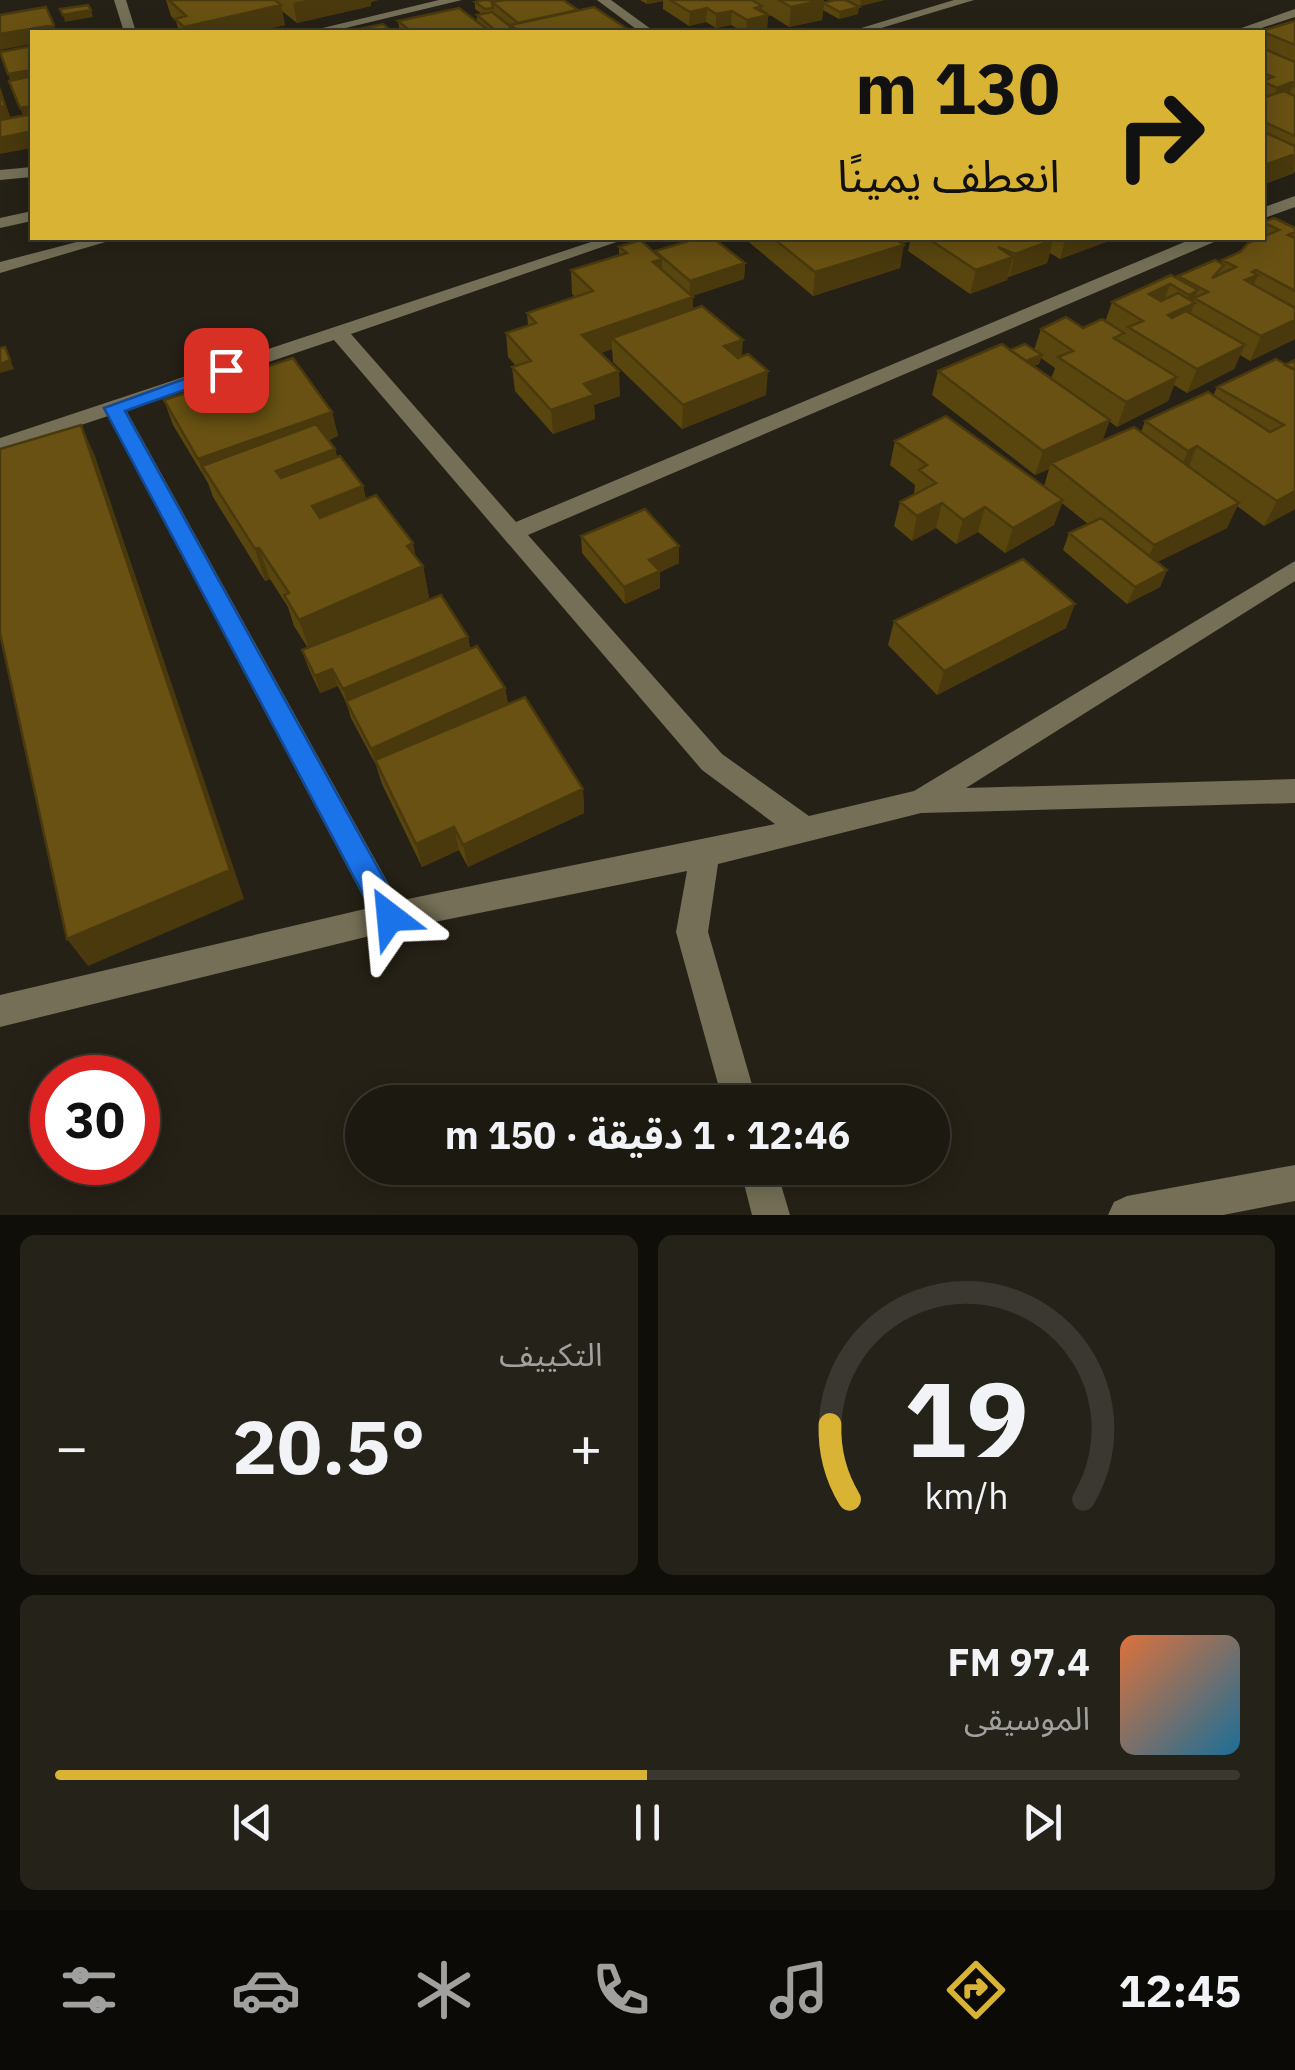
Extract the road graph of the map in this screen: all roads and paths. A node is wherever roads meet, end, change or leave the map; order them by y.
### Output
1 (120, 0) edge
2 (456, 0) edge
3 (603, 0) edge
4 (968, 0) edge
5 (1295, 13) edge
6 (1271, 22) junction
7 (1295, 27) edge
8 (129, 30) edge
9 (322, 30) edge
10 (645, 30) edge
11 (862, 30) edge
12 (1244, 30) edge
13 (30, 172) edge
14 (0, 175) edge
15 (1295, 200) edge
16 (1265, 213) edge
17 (30, 216) edge
18 (0, 224) edge
19 (613, 240) edge
20 (1198, 240) edge
21 (76, 242) edge
22 (0, 268) edge
23 (337, 330) junction
24 (114, 408) junction
25 (0, 444) edge
26 (514, 532) junction
27 (1295, 570) edge
28 (1295, 791) edge
29 (921, 800) junction
30 (805, 830) junction
31 (705, 854) junction
32 (390, 917) junction
33 (0, 1012) edge
34 (735, 1085) edge
35 (1295, 1183) edge
36 (763, 1185) edge
37 (771, 1215) edge
38 (1127, 1215) edge

1 - 8 street
2 - 9 street
3 - 10 street
4 - 11 street
5 - 6 street
6 - 7 street
6 - 12 street
13 - 14 street
15 - 16 street
17 - 18 street
19 - 23 street
20 - 26 street
21 - 22 street
23 - 24 street
23 - 26 street
24 - 25 street
24 - 32 street
26 - 30 street
27 - 29 street
28 - 29 street
29 - 30 street
30 - 31 street
31 - 32 street
31 - 34 street
32 - 33 street
35 - 38 street
36 - 37 street

